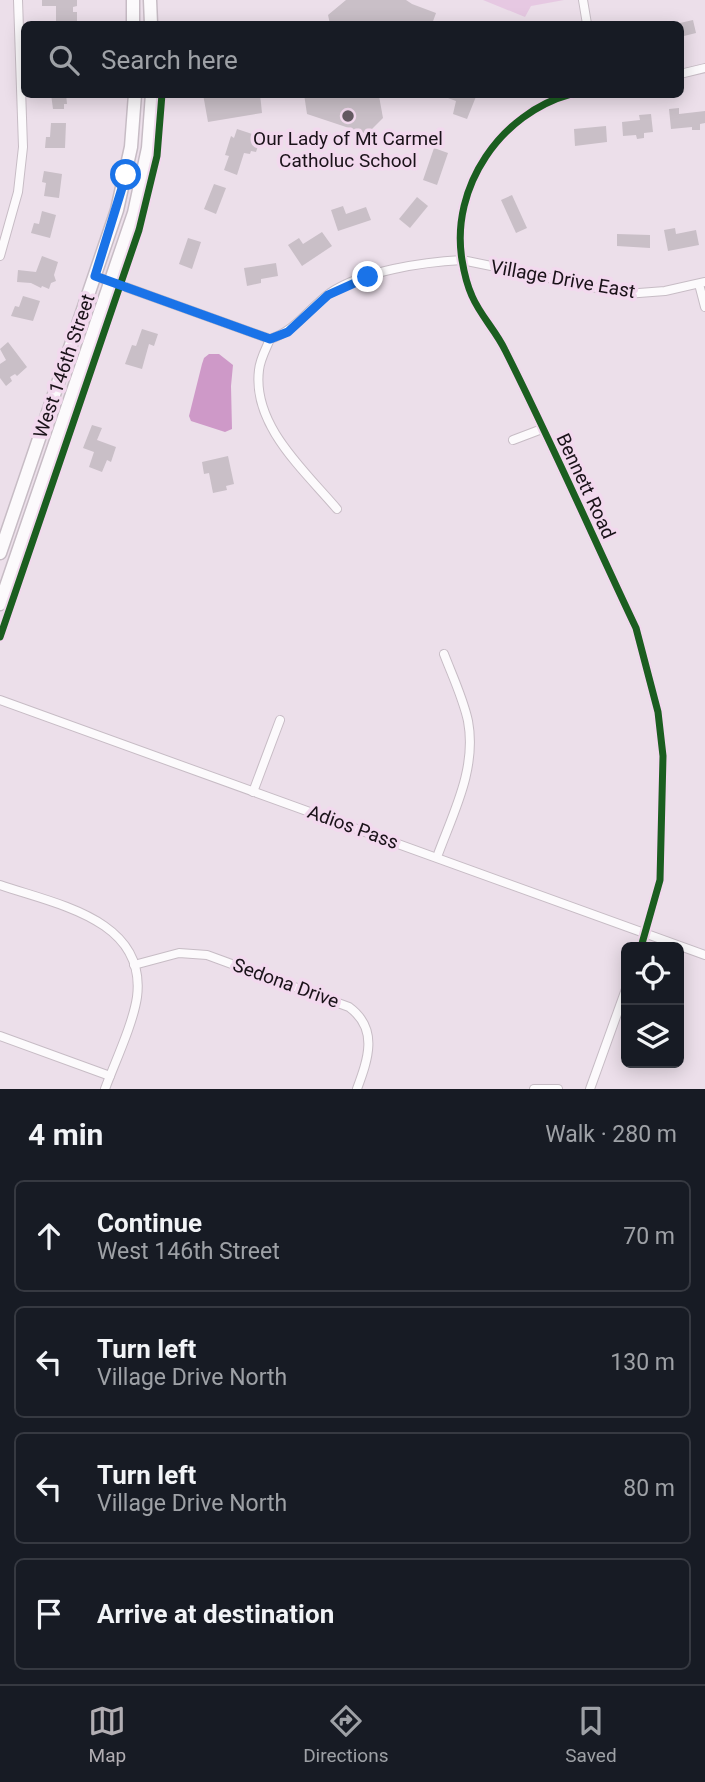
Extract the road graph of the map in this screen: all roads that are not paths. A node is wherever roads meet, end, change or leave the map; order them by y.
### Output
1 (18, 0) edge
2 (133, 0) edge
3 (150, 0) edge
4 (583, 0) edge
5 (133, 21) edge
6 (151, 21) edge
7 (586, 21) edge
8 (705, 68) edge
9 (684, 73) edge
10 (21, 88) edge
11 (21, 98) edge
12 (135, 98) edge
13 (152, 98) edge
14 (560, 98) edge
15 (2, 240) edge
16 (0, 256) edge
17 (462, 260) junction
18 (95, 276) junction
19 (111, 282) junction
20 (702, 283) edge
21 (705, 307) edge
22 (270, 339) junction
23 (542, 429) junction
24 (513, 440) dead end
25 (337, 509) dead end
26 (3, 534) edge
27 (22, 540) junction
28 (0, 553) edge
29 (0, 604) edge
30 (444, 654) dead end
31 (0, 700) edge
32 (280, 720) dead end
33 (253, 792) junction
34 (437, 858) junction
35 (0, 885) edge
36 (646, 933) junction
37 (643, 942) edge
38 (705, 955) edge
39 (134, 965) junction
40 (621, 1003) edge
41 (0, 1037) edge
42 (110, 1076) junction
43 (554, 1088) edge
44 (105, 1089) edge
45 (357, 1089) edge
46 (534, 1089) edge
47 (590, 1089) edge

1 - 10 street
2 - 5 main road
3 - 6 main road
4 - 7 street
8 - 9 street
11 - 15 street
12 - 18 main road, West 146th Street
13 - 19 main road, West 146th Street
14 - 17 street, Bennett Road
15 - 16 street
17 - 20 street, Village Drive East
17 - 22 street, Village Drive East
17 - 23 street, Bennett Road
18 - 19 street
18 - 26 main road, West 146th Street
19 - 22 street
19 - 27 main road, West 146th Street
20 - 21 street
22 - 25 street
23 - 24 street
23 - 36 street, Bennett Road
26 - 27 street
26 - 28 main road, West 146th Street
27 - 29 main road, West 146th Street
30 - 34 street
31 - 33 street, Adios Pass
32 - 33 street
33 - 34 street, Adios Pass
34 - 36 street, Adios Pass
35 - 39 street
36 - 37 street, Bennett Road
36 - 38 street, Adios Pass
39 - 42 street
39 - 45 street, Sedona Drive
40 - 47 street
41 - 42 street
42 - 44 street
43 - 46 street

